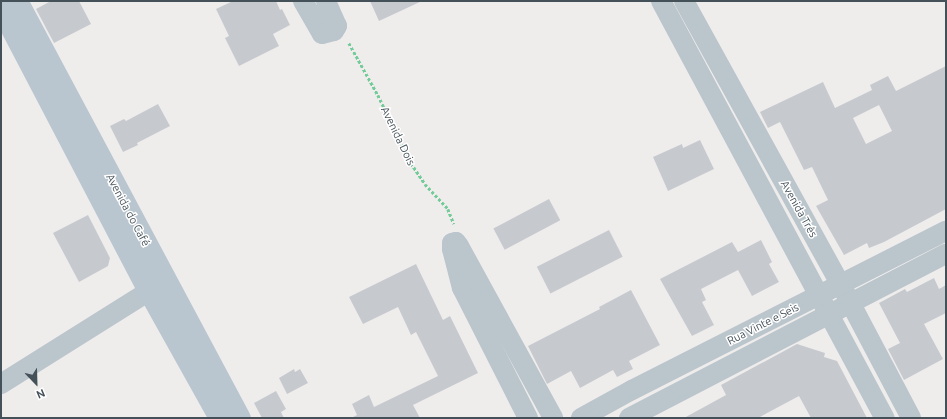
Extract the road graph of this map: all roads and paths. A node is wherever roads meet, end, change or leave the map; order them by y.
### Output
1 (17, 1) edge
2 (303, 1) edge
3 (326, 1) edge
4 (661, 1) edge
5 (684, 1) edge
6 (1, 8) edge
7 (337, 26) junction
8 (946, 231) edge
9 (457, 244) junction
10 (946, 254) edge
11 (841, 284) junction
12 (157, 286) junction
13 (819, 296) junction
14 (850, 303) junction
15 (830, 314) junction
16 (1, 384) edge
17 (220, 418) edge
18 (240, 418) edge
19 (528, 418) edge
20 (553, 418) edge
21 (581, 418) edge
22 (629, 418) edge
23 (885, 418) edge
24 (911, 418) edge

1 - 12 main road, Avenida do Café
2 - 7 street
3 - 7 street
4 - 13 street, Avenida Três
5 - 11 street, Avenida Três
6 - 12 main road, Avenida do Café
7 - 9 path, Avenida Dois
8 - 11 street, Rua Vinte e Seis
9 - 19 street
9 - 20 street
10 - 14 street, Rua Vinte e Seis
11 - 13 street, Rua Vinte e Seis
11 - 14 street, Avenida Três
12 - 16 street
12 - 17 main road, Avenida do Café
12 - 18 main road, Avenida do Café
13 - 15 street, Avenida Três
13 - 21 street, Rua Vinte e Seis
14 - 15 street, Rua Vinte e Seis
14 - 24 street, Avenida Três
15 - 22 street, Rua Vinte e Seis
15 - 23 street, Avenida Três

